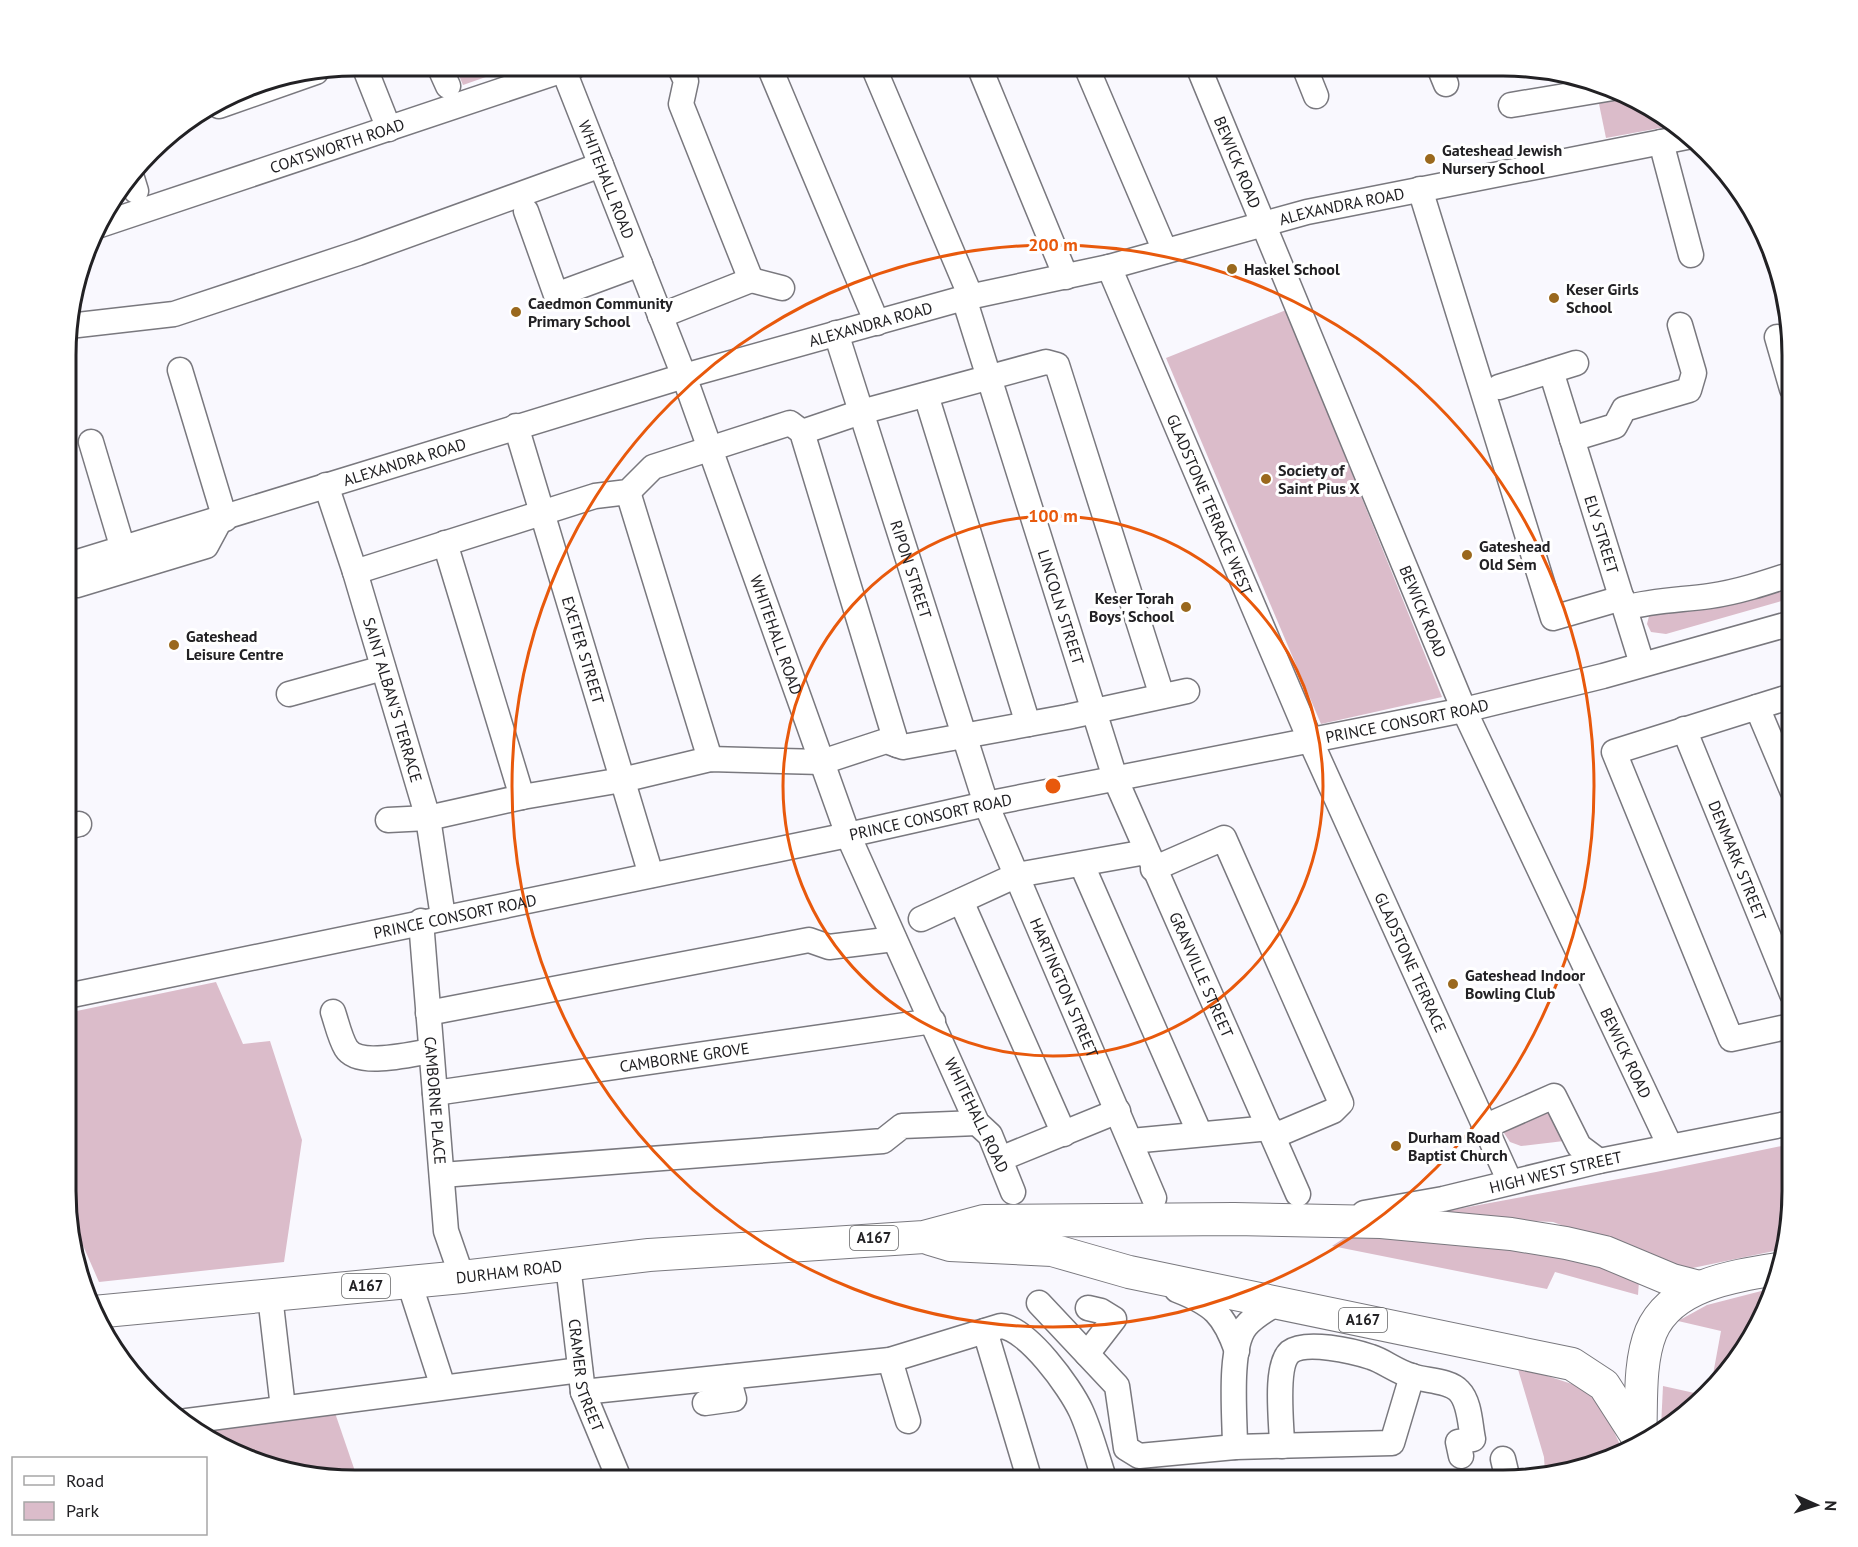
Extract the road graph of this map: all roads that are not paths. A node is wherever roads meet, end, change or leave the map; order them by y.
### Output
1 (368, 76) edge
2 (541, 76) edge
3 (570, 76) edge
4 (684, 76) edge
5 (773, 76) edge
6 (877, 76) edge
7 (983, 76) edge
8 (1090, 76) edge
9 (1202, 76) edge
10 (1308, 76) edge
11 (1593, 91) edge
12 (1316, 96) dead end
13 (1511, 105) dead end
14 (389, 129) junction
15 (1678, 139) edge
16 (1661, 142) junction
17 (601, 165) junction
18 (1420, 189) junction
19 (526, 211) dead end
20 (111, 221) edge
21 (1264, 224) junction
22 (1681, 246) dead end
23 (1166, 251) junction
24 (640, 264) junction
25 (1109, 267) junction
26 (1066, 277) junction
27 (751, 280) junction
28 (782, 288) dead end
29 (968, 297) junction
30 (660, 316) junction
31 (877, 323) junction
32 (78, 325) edge
33 (1680, 325) dead end
34 (836, 333) junction
35 (1777, 337) dead end
36 (1782, 354) edge
37 (1576, 363) dead end
38 (180, 370) dead end
39 (1551, 371) junction
40 (684, 376) junction
41 (989, 378) junction
42 (1499, 387) dead end
43 (926, 395) junction
44 (861, 412) junction
45 (516, 426) junction
46 (802, 432) junction
47 (1572, 439) junction
48 (91, 442) dead end
49 (709, 447) junction
50 (326, 485) junction
51 (628, 492) junction
52 (543, 515) junction
53 (223, 519) junction
54 (445, 543) junction
55 (123, 549) junction
56 (76, 563) edge
57 (355, 572) junction
58 (1782, 577) edge
59 (76, 585) edge
60 (1624, 603) junction
61 (1782, 626) edge
62 (1642, 664) junction
63 (383, 668) junction
64 (1187, 691) dead end
65 (289, 694) dead end
66 (1162, 696) junction
67 (1782, 699) edge
68 (1757, 707) junction
69 (1464, 710) junction
70 (1094, 711) junction
71 (1029, 724) junction
72 (1684, 729) junction
73 (963, 735) junction
74 (1311, 742) junction
75 (897, 745) junction
76 (710, 759) junction
77 (822, 762) junction
78 (1782, 766) edge
79 (1115, 778) junction
80 (622, 780) junction
81 (522, 797) junction
82 (986, 804) junction
83 (428, 818) junction
84 (388, 820) dead end
85 (848, 835) junction
86 (1149, 861) junction
87 (1082, 865) junction
88 (651, 875) junction
89 (1017, 875) junction
90 (961, 901) junction
91 (432, 919) junction
92 (921, 919) dead end
93 (894, 939) junction
94 (1782, 972) edge
95 (76, 994) edge
96 (333, 1012) dead end
97 (428, 1013) junction
98 (933, 1021) junction
99 (1782, 1028) edge
100 (431, 1051) junction
101 (435, 1093) junction
102 (1118, 1111) junction
103 (977, 1123) junction
104 (1782, 1125) edge
105 (1484, 1127) junction
106 (1272, 1132) junction
107 (1064, 1134) junction
108 (1200, 1134) junction
109 (1131, 1141) junction
110 (1670, 1146) junction
111 (1000, 1159) junction
112 (1599, 1161) junction
113 (442, 1175) junction
114 (1510, 1182) junction
115 (1294, 1183) dead end
116 (1013, 1192) dead end
117 (1154, 1198) dead end
118 (1320, 1221) junction
119 (924, 1237) junction
120 (567, 1265) junction
121 (1770, 1271) edge
122 (1128, 1272) junction
123 (462, 1277) junction
124 (409, 1282) junction
125 (1699, 1287) junction
126 (270, 1296) junction
127 (1281, 1301) junction
128 (1039, 1303) dead end
129 (1088, 1308) dead end
130 (103, 1311) edge
131 (985, 1332) junction
132 (1236, 1351) junction
133 (1087, 1354) junction
134 (890, 1360) junction
135 (1412, 1376) junction
136 (728, 1377) junction
137 (582, 1381) junction
138 (443, 1387) junction
139 (705, 1403) dead end
140 (283, 1408) junction
141 (908, 1421) dead end
142 (200, 1424) edge
143 (1640, 1434) edge
144 (1637, 1436) edge
145 (1282, 1446) junction
146 (1235, 1447) junction
147 (1461, 1456) dead end
148 (616, 1470) edge
149 (1027, 1470) edge
150 (1102, 1470) edge

1 - 14 street
2 - 14 street, COATSWORTH ROAD
3 - 17 street, WHITEHALL ROAD
4 - 27 street
5 - 31 street
6 - 29 street, LINCOLN STREET
7 - 26 street
8 - 23 street
9 - 21 street, BEWICK ROAD
10 - 12 street
11 - 13 street
14 - 20 street, COATSWORTH ROAD
15 - 16 street, ALEXANDRA ROAD
16 - 18 street, ALEXANDRA ROAD
16 - 22 street
17 - 24 street, WHITEHALL ROAD
17 - 32 street
18 - 21 street, ALEXANDRA ROAD
18 - 60 street
19 - 24 street
21 - 23 street, ALEXANDRA ROAD
21 - 69 street, BEWICK ROAD
23 - 25 street, ALEXANDRA ROAD
24 - 30 street, WHITEHALL ROAD
25 - 26 street, ALEXANDRA ROAD
25 - 74 street, GLADSTONE TERRACE WEST
26 - 29 street, ALEXANDRA ROAD
27 - 28 street
27 - 30 street
29 - 31 street, ALEXANDRA ROAD
29 - 41 street, LINCOLN STREET
30 - 40 street, WHITEHALL ROAD
31 - 34 street, ALEXANDRA ROAD
33 - 47 street
34 - 40 street, ALEXANDRA ROAD
34 - 44 street, RIPON STREET
35 - 36 street
37 - 39 street
38 - 53 street
39 - 42 street
39 - 47 street, ELY STREET
40 - 45 street, ALEXANDRA ROAD
40 - 49 street, WHITEHALL ROAD
41 - 43 street
41 - 66 street
41 - 70 street, LINCOLN STREET
43 - 44 street
43 - 71 street
44 - 46 street
44 - 73 street, RIPON STREET
45 - 50 street, ALEXANDRA ROAD
45 - 52 street, EXETER STREET
46 - 49 street
46 - 75 street
47 - 60 street, ELY STREET
48 - 55 street
49 - 51 street
49 - 77 street, WHITEHALL ROAD
50 - 53 street, ALEXANDRA ROAD
50 - 57 street, SAINT ALBAN'S TERRACE
51 - 52 street
51 - 76 street
52 - 54 street
52 - 80 street, EXETER STREET
53 - 55 street, ALEXANDRA ROAD
53 - 59 street
54 - 57 street
54 - 81 street
55 - 56 street, ALEXANDRA ROAD
57 - 63 street, SAINT ALBAN'S TERRACE
58 - 60 street
60 - 62 street, ELY STREET
61 - 62 street, PRINCE CONSORT ROAD
62 - 69 street, PRINCE CONSORT ROAD
63 - 65 street
63 - 83 street, SAINT ALBAN'S TERRACE
64 - 66 street
66 - 70 street
67 - 68 street
68 - 72 street
68 - 78 street
69 - 74 street, PRINCE CONSORT ROAD
69 - 110 street, BEWICK ROAD
70 - 71 street
70 - 79 street, LINCOLN STREET
71 - 73 street
72 - 94 street, DENMARK STREET
72 - 99 street
73 - 75 street
73 - 82 street, RIPON STREET
74 - 79 street, PRINCE CONSORT ROAD
74 - 105 street, GLADSTONE TERRACE
75 - 77 street
76 - 77 street
76 - 80 street
77 - 85 street, WHITEHALL ROAD
79 - 82 street, PRINCE CONSORT ROAD
79 - 86 street, GRANVILLE STREET
80 - 81 street
80 - 88 street, EXETER STREET
81 - 83 street
82 - 85 street, PRINCE CONSORT ROAD
82 - 89 street, HARTINGTON STREET
83 - 84 street
83 - 91 street, SAINT ALBAN'S TERRACE
85 - 88 street, PRINCE CONSORT ROAD
85 - 93 street, WHITEHALL ROAD
86 - 87 street
86 - 106 street, GRANVILLE STREET
86 - 106 street
87 - 89 street
87 - 108 street
88 - 91 street, PRINCE CONSORT ROAD
89 - 90 street
89 - 102 street, HARTINGTON STREET
90 - 92 street
90 - 107 street
91 - 95 street, PRINCE CONSORT ROAD
91 - 97 street, CAMBORNE PLACE
93 - 97 street
93 - 98 street, WHITEHALL ROAD
96 - 100 street
97 - 100 street, CAMBORNE PLACE
98 - 101 street, CAMBORNE GROVE
98 - 103 street, WHITEHALL ROAD
100 - 101 street, CAMBORNE PLACE
101 - 113 street, CAMBORNE PLACE
102 - 107 street
102 - 109 street, HARTINGTON STREET
103 - 111 street, WHITEHALL ROAD
103 - 113 street
104 - 110 street, HIGH WEST STREET
105 - 112 street
105 - 114 street, GLADSTONE TERRACE
106 - 108 street
106 - 115 street, GRANVILLE STREET
107 - 111 street
108 - 109 street
109 - 117 street, HARTINGTON STREET
110 - 112 street, HIGH WEST STREET
111 - 116 street, WHITEHALL ROAD
112 - 114 street, HIGH WEST STREET
113 - 123 street, CAMBORNE PLACE
114 - 118 street, HIGH WEST STREET
118 - 119 main road, A167
118 - 125 main road, A167
119 - 120 main road, DURHAM ROAD / A167
119 - 122 main road, A167
120 - 123 main road, DURHAM ROAD / A167
120 - 137 street, CRAMER STREET
121 - 125 main road, A167
122 - 127 main road, A167
122 - 132 street
123 - 124 main road, DURHAM ROAD / A167
124 - 126 main road, DURHAM ROAD / A167
124 - 138 street
125 - 143 main road, A167
126 - 130 main road, DURHAM ROAD / A167
126 - 140 street
127 - 132 street
127 - 144 main road, A167
128 - 133 street
129 - 133 street
131 - 134 street
131 - 149 street
131 - 150 street
132 - 146 street
133 - 146 street
134 - 136 street
134 - 141 street
135 - 145 street
135 - 145 street
135 - 147 street
136 - 137 street
136 - 139 street
137 - 138 street
137 - 148 street, CRAMER STREET
138 - 140 street
140 - 142 street
145 - 146 street

